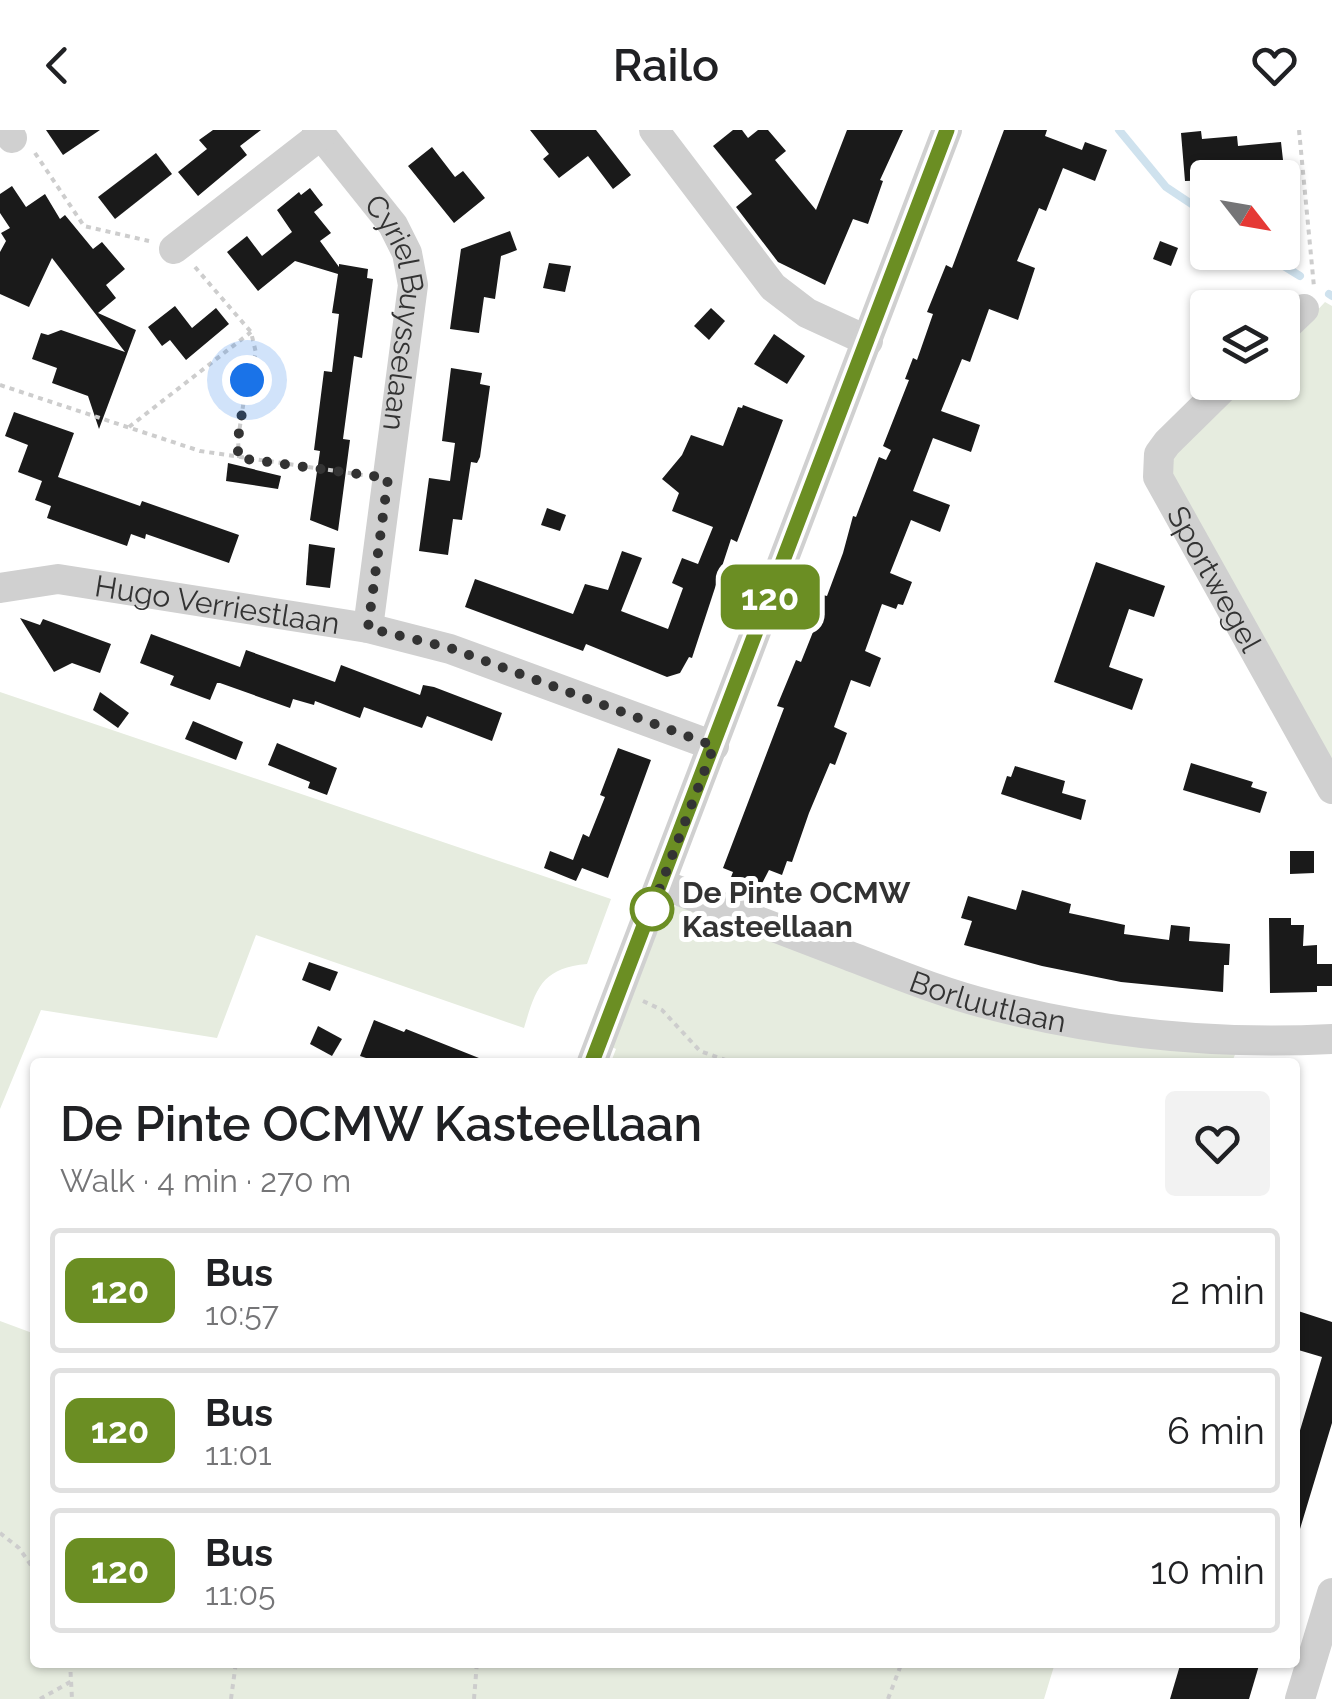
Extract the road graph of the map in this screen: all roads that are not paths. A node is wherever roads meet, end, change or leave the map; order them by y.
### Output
1 (654, 130) edge
2 (947, 130) edge
3 (319, 133) edge
4 (174, 249) road end
5 (868, 341) junction
6 (1211, 400) edge
7 (0, 588) edge
8 (368, 628) junction
9 (714, 746) junction
10 (1332, 789) edge
11 (662, 884) junction
12 (1332, 1039) edge
13 (594, 1058) edge
14 (1332, 1593) edge
15 (1300, 1699) edge

1 - 5 street
2 - 5 street
3 - 4 street, Cyriel Buysselaan
3 - 8 street, Cyriel Buysselaan
5 - 9 street
6 - 10 street, Sportwegel
7 - 8 street, Hugo Verriestlaan
8 - 9 street, Hugo Verriestlaan
9 - 11 street
11 - 12 street, Borluutlaan
11 - 13 street
14 - 15 street

